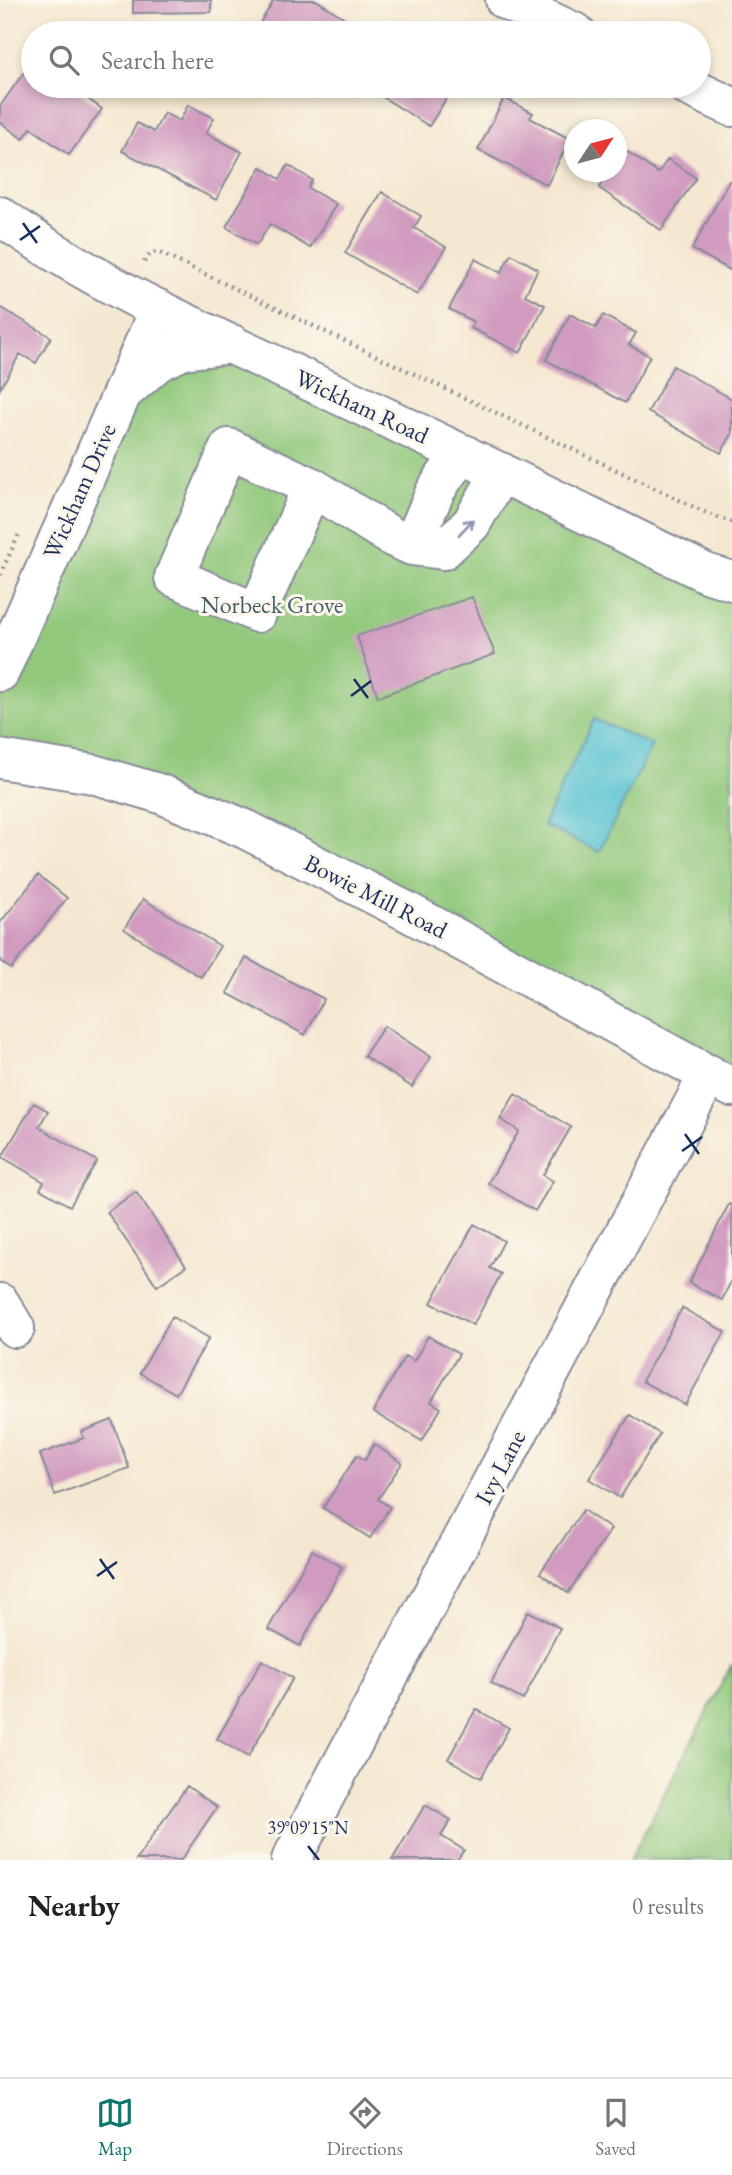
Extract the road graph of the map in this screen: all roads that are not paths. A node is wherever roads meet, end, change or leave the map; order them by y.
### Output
1 (505, 0) edge
2 (550, 21) edge
3 (711, 97) edge
4 (732, 107) edge
5 (3, 224) edge
6 (159, 309) junction
7 (232, 344) junction
8 (122, 392) junction
9 (464, 454) junction
10 (501, 472) junction
11 (312, 487) dead end
12 (412, 546) junction
13 (732, 581) edge
14 (0, 672) edge
15 (0, 759) edge
16 (720, 1080) edge
17 (291, 1860) edge

1 - 2 street
3 - 4 street
5 - 6 street, Wickham Road
6 - 7 street, Wickham Road
6 - 8 street, Wickham Drive
7 - 8 street
7 - 9 street, Wickham Road
8 - 14 street, Wickham Drive
9 - 10 street, Wickham Road
9 - 12 street
12 -> 10 street
10 - 13 street, Wickham Road
11 - 12 street
15 - 16 street, Bowie Mill Road
16 - 17 street, Ivy Lane

